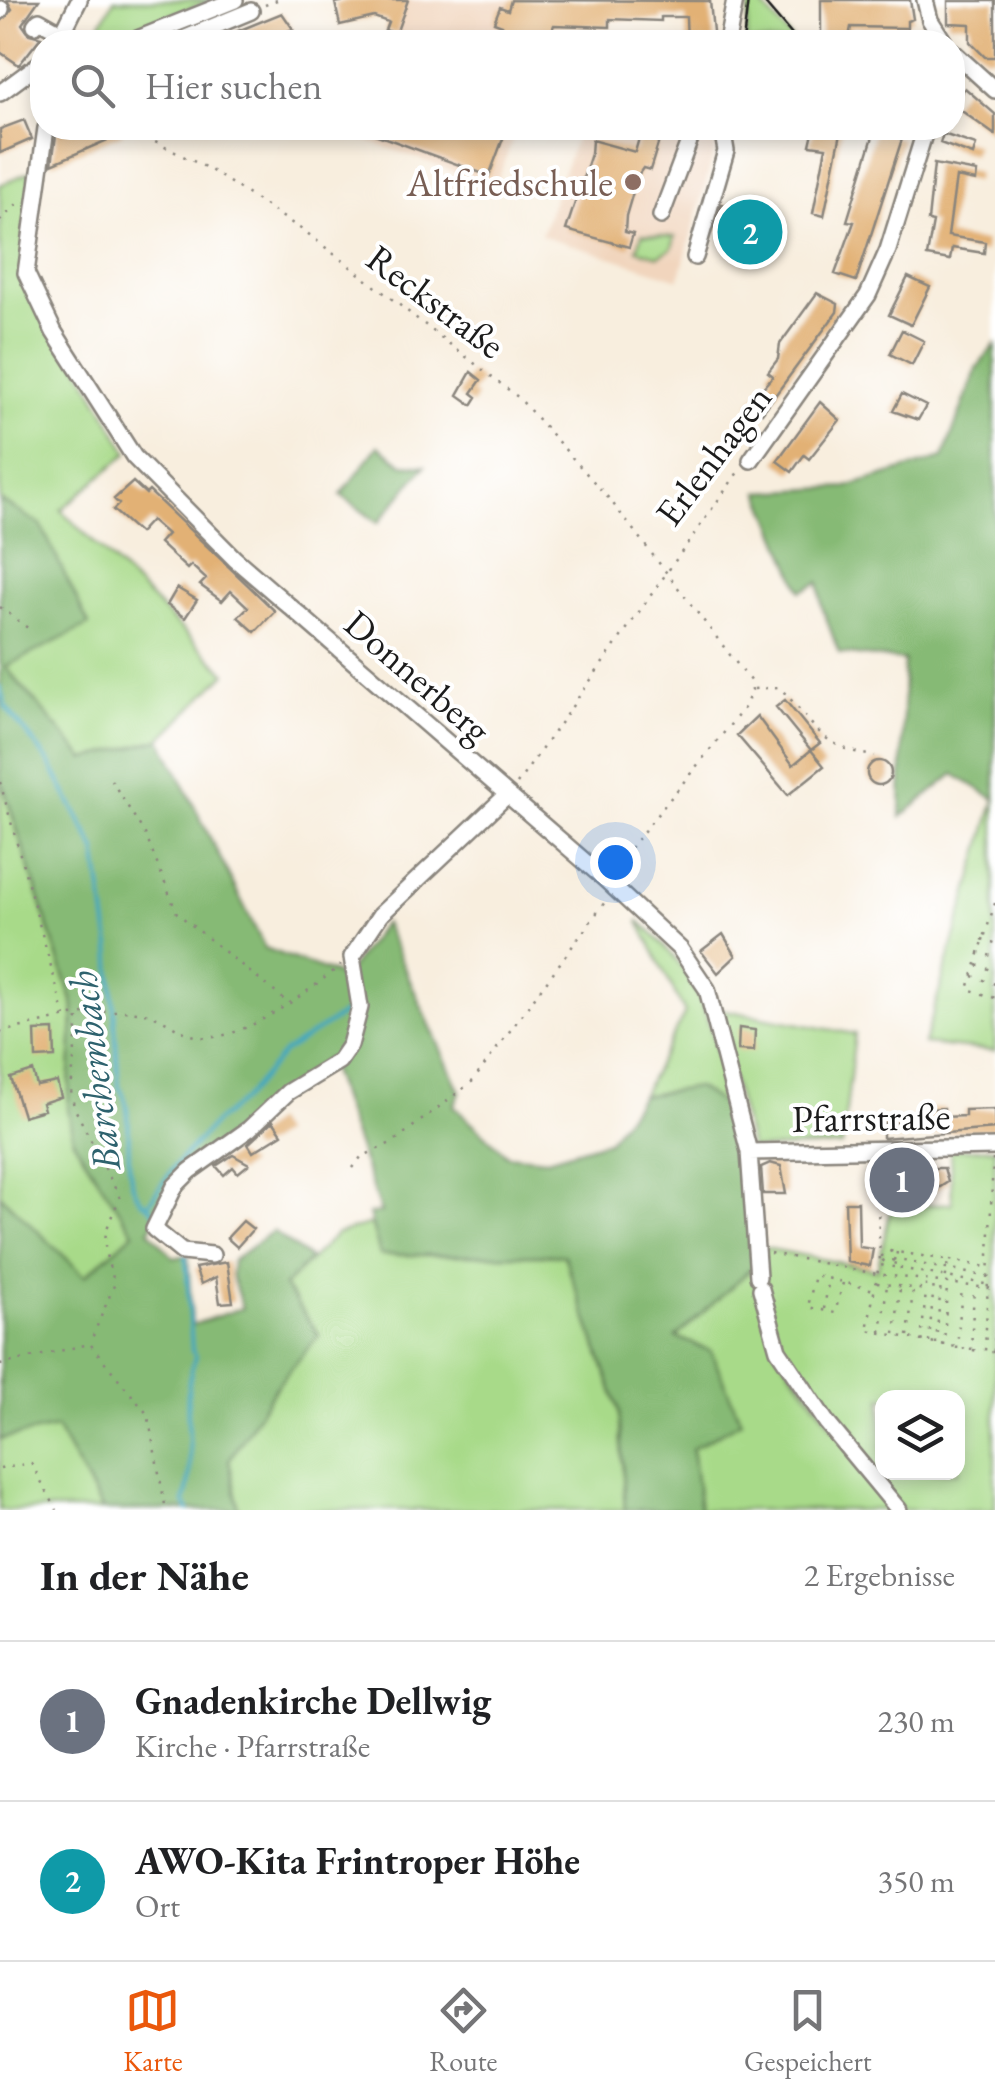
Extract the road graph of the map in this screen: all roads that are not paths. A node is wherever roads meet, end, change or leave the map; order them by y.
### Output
1 (236, 0) edge
2 (735, 0) edge
3 (925, 0) edge
4 (79, 3) edge
5 (251, 12) dead end
6 (35, 25) dead end
7 (51, 30) edge
8 (65, 30) edge
9 (160, 30) edge
10 (206, 30) edge
11 (730, 30) edge
12 (936, 30) edge
13 (965, 63) edge
14 (30, 73) edge
15 (2, 87) edge
16 (995, 90) edge
17 (44, 140) edge
18 (690, 140) edge
19 (724, 140) edge
20 (922, 140) edge
21 (661, 216) dead end
22 (695, 257) dead end
23 (751, 460) road end
24 (506, 796) junction
25 (994, 1148) edge
26 (749, 1152) junction
27 (212, 1255) dead end
28 (899, 1510) edge

1 - 9 street
2 - 11 street
3 - 12 street
4 - 8 street
5 - 10 street
6 - 7 street
13 - 16 street
14 - 15 street
17 - 24 street, Donnerberg
18 - 21 street
19 - 22 street
20 - 23 street, Erlenhagen
24 - 26 street, Donnerberg
24 - 27 street
25 - 26 street, Pfarrstraße
26 - 28 street, Donnerberg

